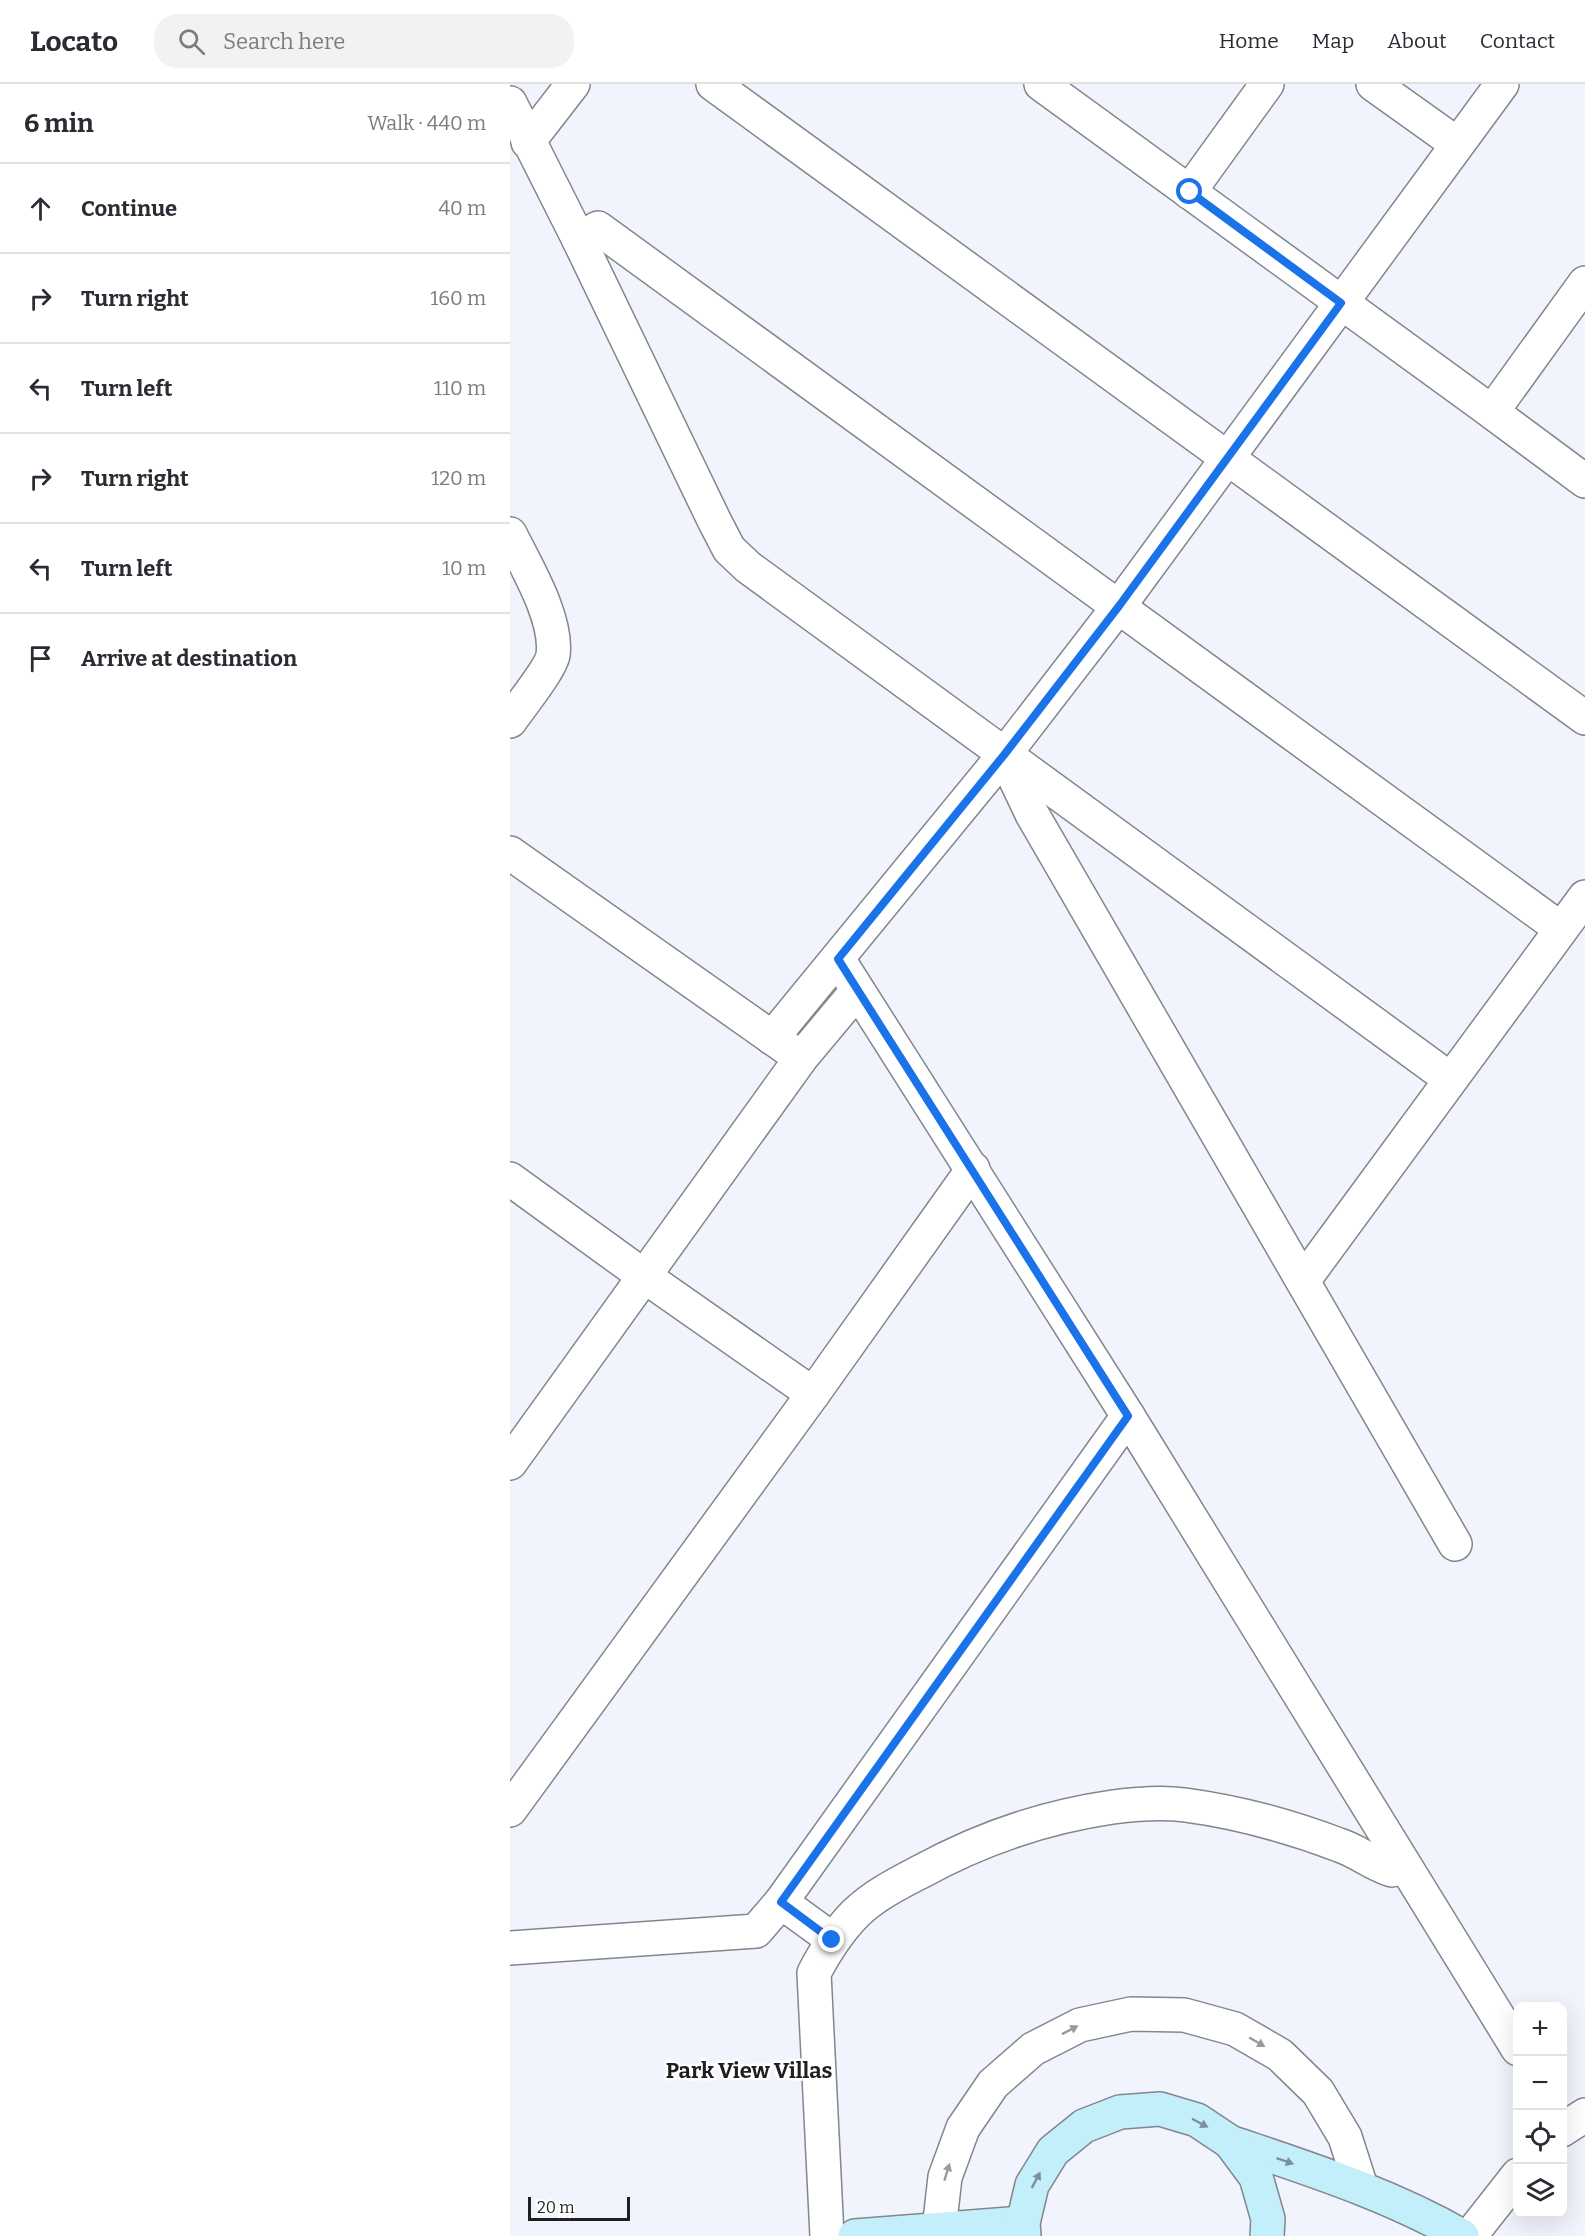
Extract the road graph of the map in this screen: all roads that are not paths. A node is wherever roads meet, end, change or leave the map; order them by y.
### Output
1 (573, 84) edge
2 (713, 84) edge
3 (1041, 84) edge
4 (1267, 84) edge
5 (1373, 84) edge
6 (1502, 84) edge
7 (510, 104) edge
8 (528, 142) junction
9 (1457, 144) junction
10 (1190, 192) junction
11 (579, 240) junction
12 (1585, 283) edge
13 (1341, 303) junction
14 (1492, 412) junction
15 (1227, 458) junction
16 (1585, 481) edge
17 (510, 534) edge
18 (1119, 606) junction
19 (1585, 718) edge
20 (510, 721) edge
21 (1004, 755) junction
22 (510, 853) edge
23 (1585, 897) edge
24 (1561, 929) junction
25 (838, 959) junction
26 (857, 991) junction
27 (772, 1038) junction
28 (801, 1058) junction
29 (1450, 1079) junction
30 (973, 1169) junction
31 (510, 1179) edge
32 (644, 1276) junction
33 (1303, 1281) junction
34 (813, 1394) junction
35 (1128, 1416) junction
36 (510, 1463) edge
37 (1455, 1544) dead end
38 (510, 1810) edge
39 (1404, 1863) junction
40 (781, 1902) junction
41 (832, 1940) junction
42 (510, 1948) edge
43 (1513, 2041) edge
44 (1230, 2142) junction
45 (1513, 2181) edge
46 (1361, 2187) junction
47 (939, 2229) junction
48 (1023, 2230) edge
49 (827, 2236) edge
50 (855, 2236) edge
51 (1267, 2236) edge
52 (1462, 2236) edge
53 (1470, 2236) edge

1 - 8 street
2 - 15 street
3 - 10 street
4 - 10 street
5 - 9 street
6 - 9 street
7 - 8 street
8 - 11 street
9 - 13 street
10 - 13 street
11 - 18 street
11 - 21 street
12 - 14 street
13 - 14 street
13 - 15 street
14 - 16 street
15 - 18 street
15 - 19 street
17 - 20 street
18 - 21 street
18 - 24 street
21 - 25 street
21 - 29 street
21 - 33 street
22 - 27 street
23 - 24 street
24 - 29 street
25 - 26 street
25 - 27 street
26 - 28 street
26 - 30 street
27 - 28 street
28 - 32 street
29 - 33 street
30 - 34 street
30 - 35 street
31 - 32 street
32 - 34 street
32 - 36 street
33 - 37 street
34 - 38 street
35 - 39 street
35 - 40 street
39 - 41 street
39 - 43 street
40 - 41 street
40 - 42 street
41 - 49 street
44 -> 46 street
48 -> 44 street
44 - 51 street
45 - 53 street
47 -> 46 street
46 - 52 street
47 - 48 street
47 - 50 street

